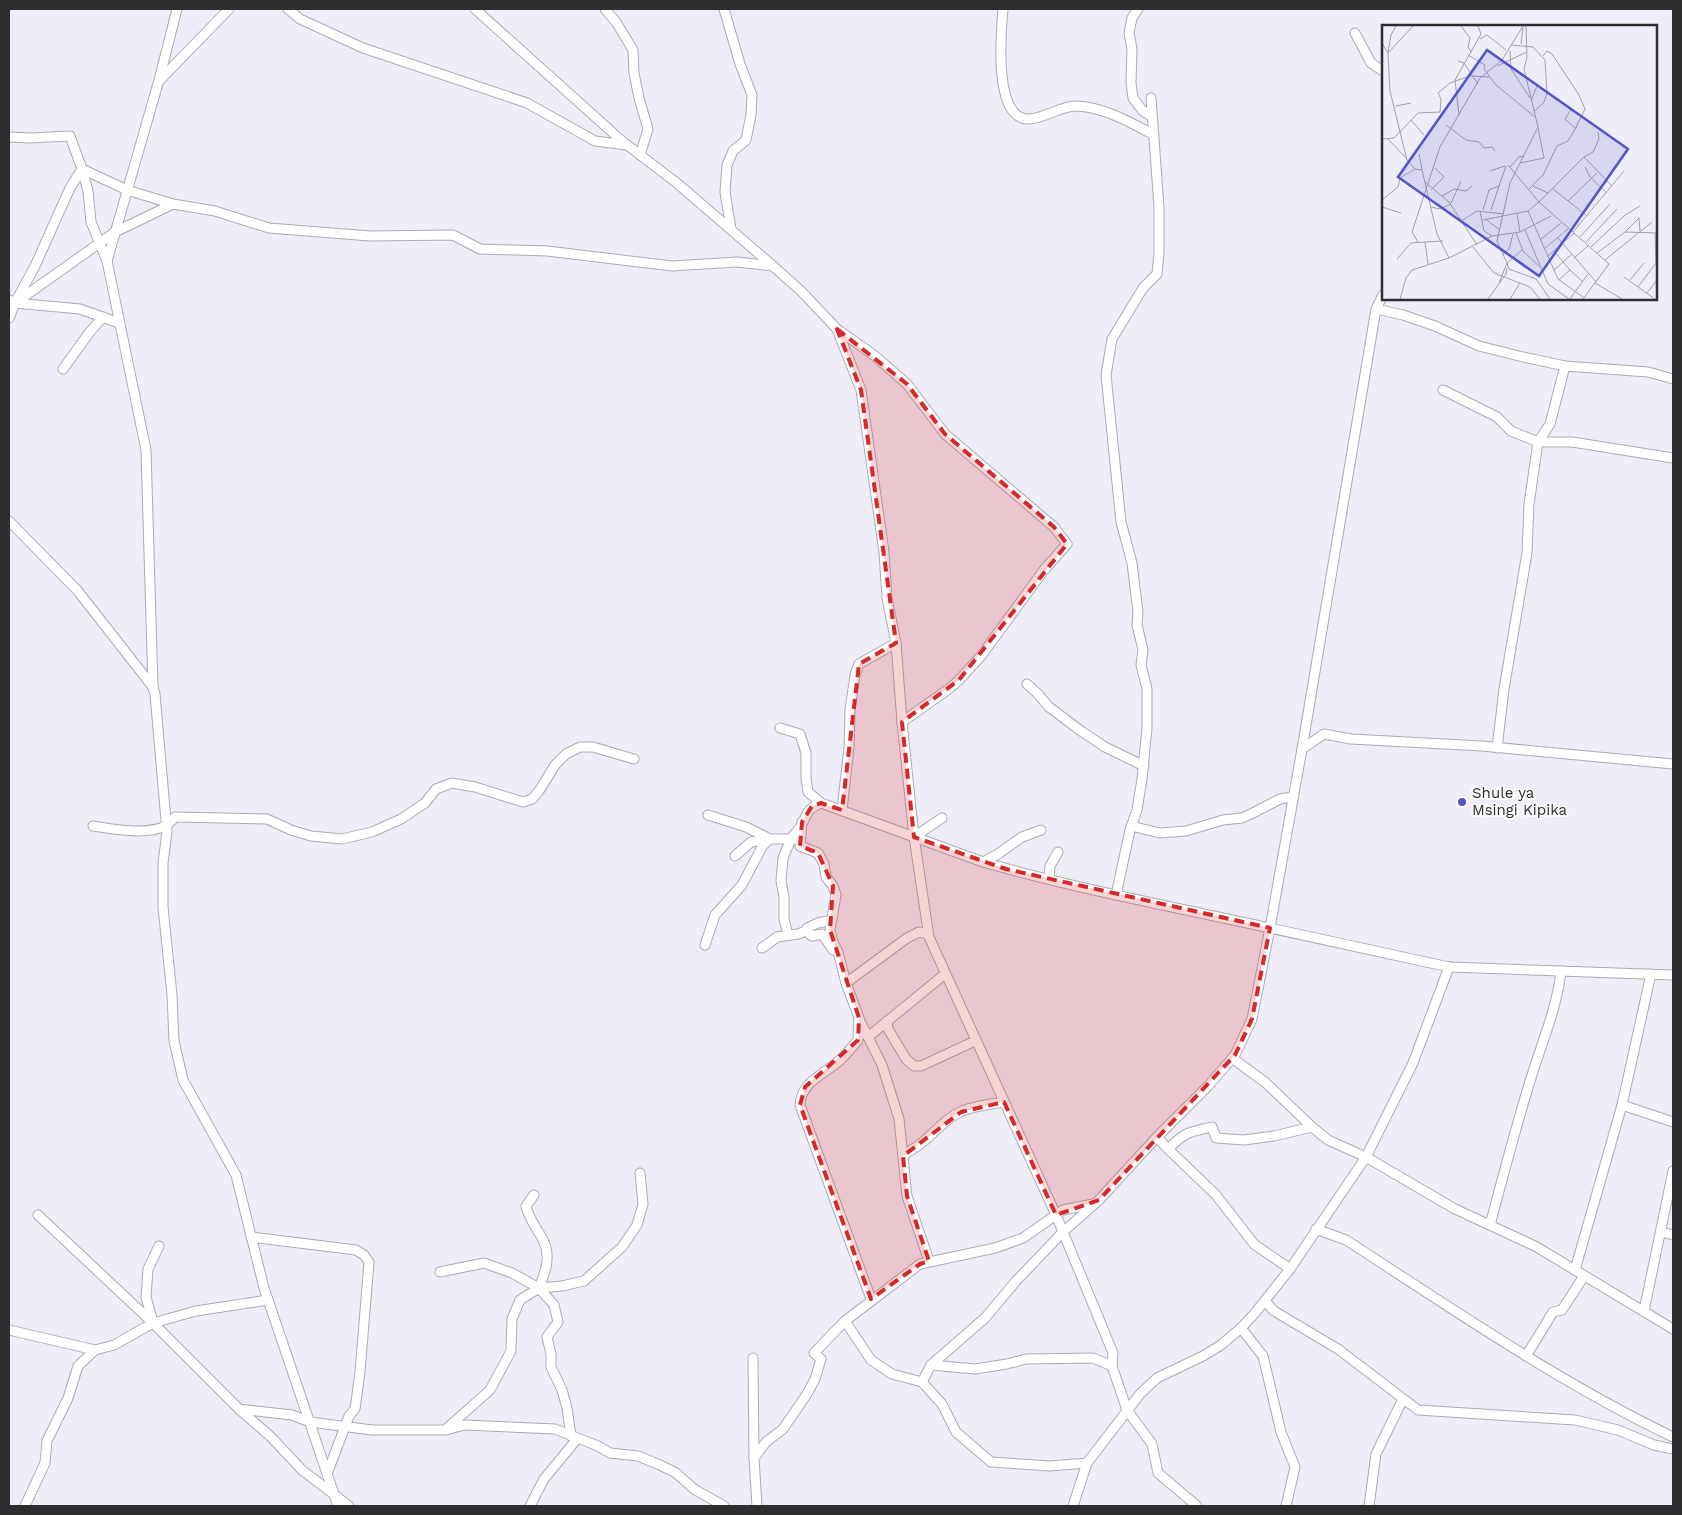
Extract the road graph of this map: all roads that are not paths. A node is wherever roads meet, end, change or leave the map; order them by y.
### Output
1 (177, 9) edge
2 (229, 9) edge
3 (288, 9) edge
4 (475, 9) edge
5 (605, 9) edge
6 (724, 9) edge
7 (1002, 9) edge
8 (1138, 9) edge
9 (1355, 33) dead end
10 (1382, 70) edge
11 (159, 80) junction
12 (1151, 98) dead end
13 (1152, 117) junction
14 (1154, 135) junction
15 (9, 137) edge
16 (628, 145) junction
17 (640, 155) junction
18 (82, 169) junction
19 (127, 190) junction
20 (173, 204) junction
21 (731, 229) junction
22 (115, 232) junction
23 (99, 243) junction
24 (107, 261) junction
25 (773, 266) junction
26 (1382, 297) edge
27 (12, 301) edge
28 (1376, 308) junction
29 (103, 317) junction
30 (9, 318) edge
31 (119, 322) junction
32 (837, 329) junction
33 (1566, 366) junction
34 (63, 369) dead end
35 (1673, 379) edge
36 (1443, 390) dead end
37 (1538, 442) junction
38 (1673, 458) edge
39 (9, 521) edge
40 (896, 643) junction
41 (1027, 684) dead end
42 (153, 687) junction
43 (902, 722) junction
44 (780, 728) dead end
45 (1497, 748) junction
46 (1302, 750) junction
47 (634, 759) dead end
48 (1673, 764) edge
49 (1144, 766) junction
50 (1292, 797) junction
51 (821, 803) junction
52 (165, 807) junction
53 (842, 810) junction
54 (708, 815) dead end
55 (175, 817) junction
56 (942, 818) dead end
57 (802, 822) junction
58 (166, 825) junction
59 (93, 826) dead end
60 (1131, 826) junction
61 (1041, 830) dead end
62 (914, 837) junction
63 (770, 839) junction
64 (791, 839) junction
65 (800, 846) junction
66 (1058, 852) dead end
67 (735, 856) dead end
68 (983, 862) junction
69 (1049, 879) junction
70 (1116, 895) junction
71 (832, 920) junction
72 (1270, 928) junction
73 (806, 931) junction
74 (928, 934) junction
75 (788, 935) junction
76 (705, 945) dead end
77 (762, 948) dead end
78 (838, 952) junction
79 (1449, 967) junction
80 (1561, 971) junction
81 (945, 974) junction
82 (1651, 974) junction
83 (1673, 974) edge
84 (846, 983) junction
85 (859, 1018) junction
86 (888, 1021) junction
87 (868, 1037) junction
88 (976, 1041) junction
89 (1232, 1058) junction
90 (1004, 1102) junction
91 (1622, 1105) junction
92 (1673, 1122) edge
93 (1312, 1127) junction
94 (1157, 1137) junction
95 (1168, 1149) junction
96 (903, 1156) junction
97 (1366, 1157) junction
98 (1673, 1171) edge
99 (640, 1173) dead end
100 (534, 1195) dead end
101 (1100, 1200) junction
102 (38, 1215) dead end
103 (1056, 1215) junction
104 (1490, 1225) junction
105 (1316, 1229) junction
106 (1063, 1232) junction
107 (1661, 1232) junction
108 (1673, 1235) edge
109 (251, 1237) junction
110 (159, 1246) dead end
111 (929, 1262) junction
112 (1290, 1269) junction
113 (1575, 1270) junction
114 (440, 1272) dead end
115 (1584, 1276) junction
116 (539, 1288) junction
117 (268, 1300) junction
118 (871, 1300) junction
119 (1265, 1301) junction
120 (1644, 1312) junction
121 (845, 1321) junction
122 (153, 1323) junction
123 (1241, 1328) junction
124 (1673, 1329) edge
125 (9, 1330) edge
126 (95, 1350) junction
127 (1526, 1356) junction
128 (753, 1358) dead end
129 (931, 1365) junction
130 (1112, 1366) junction
131 (922, 1382) junction
132 (1403, 1399) junction
133 (238, 1408) junction
134 (1127, 1410) junction
135 (310, 1422) junction
136 (345, 1426) junction
137 (446, 1430) junction
138 (574, 1437) junction
139 (1673, 1438) edge
140 (1673, 1449) edge
141 (754, 1458) junction
142 (1087, 1463) junction
143 (327, 1474) junction
144 (334, 1493) junction
145 (24, 1506) edge
146 (338, 1506) edge
147 (349, 1506) edge
148 (530, 1506) edge
149 (724, 1506) edge
150 (758, 1506) edge
151 (1073, 1506) edge
152 (1197, 1506) edge
153 (1286, 1506) edge
154 (1369, 1506) edge

1 - 11 street
2 - 11 street
3 - 16 street
4 - 16 street
5 - 17 street
6 - 21 street
7 - 14 street
8 - 13 street
9 - 10 street
11 - 19 street
12 - 13 street
13 - 14 street
14 - 49 street
15 - 18 street
16 - 17 street
17 - 21 street
18 - 19 street
18 - 23 street
18 - 27 street
19 - 20 street
19 - 22 street
20 - 22 street
20 - 25 street
21 - 25 street
22 - 23 street
22 - 24 street
23 - 24 street
23 - 27 street
24 - 31 street
25 - 32 street
26 - 28 street
27 - 29 street
27 - 30 street
28 - 33 street
28 - 46 street
29 - 31 street
29 - 34 street
31 - 42 street
32 - 40 street
32 - 43 street
33 - 35 street
33 - 37 street
36 - 37 street
37 - 38 street
37 - 45 street
39 - 42 street
40 - 43 street
40 - 53 street
41 - 49 street
42 - 52 street
43 - 62 street
44 - 51 street
45 - 46 street
45 - 48 street
46 - 50 street
47 - 55 street
49 - 60 street
50 - 60 street
50 - 72 street
51 - 53 street
51 - 57 street
52 - 55 street
52 - 58 street
53 - 62 street
54 - 63 street
55 - 58 street
56 - 62 street
57 - 64 street
57 - 65 street
58 - 59 street
58 - 109 street
60 - 70 street
61 - 68 street
62 - 68 street
62 - 74 street
63 - 64 street
63 - 67 street
63 - 76 street
64 - 65 street
64 - 75 street
65 - 71 street
66 - 69 street
68 - 69 street
69 - 70 street
70 - 72 street
71 - 73 street
71 - 78 street
72 - 79 street
72 - 89 street
73 - 75 street
73 - 78 street
74 - 81 street
74 - 84 street
75 - 77 street
78 - 84 street
79 - 80 street
79 - 97 street
80 - 82 street
80 - 104 street
81 - 86 street
81 - 88 street
82 - 83 street
82 - 91 street
84 - 85 street
85 - 87 street
85 - 118 street
86 - 87 street
86 - 88 street
87 - 96 street
88 - 90 street
89 - 93 street
89 - 94 street
90 - 96 street
90 - 103 street
91 - 92 street
91 - 113 street
93 - 95 street
93 - 97 street
94 - 95 street
94 - 101 street
95 - 112 street
96 - 111 street
97 - 104 street
97 - 105 street
98 - 107 street
99 - 116 street
100 - 116 street
101 - 103 street
101 - 106 street
102 - 122 street
103 - 106 street
103 - 111 street
104 - 113 street
105 - 112 street
105 - 127 street
106 - 129 street
106 - 130 street
107 - 108 street
107 - 120 street
109 - 117 street
109 - 136 street
110 - 122 street
111 - 118 street
112 - 119 street
113 - 115 street
114 - 116 street
115 - 120 street
115 - 127 street
116 - 137 street
116 - 138 street
117 - 122 street
117 - 135 street
118 - 121 street
119 - 123 street
119 - 132 street
120 - 124 street
121 - 131 street
121 - 141 street
122 - 126 street
122 - 133 street
123 - 134 street
123 - 153 street
125 - 126 street
126 - 145 street
127 - 139 street
128 - 141 street
129 - 130 street
129 - 131 street
130 - 134 street
131 - 142 street
132 - 140 street
132 - 154 street
133 - 135 street
133 - 144 street
134 - 142 street
134 - 152 street
135 - 136 street
135 - 143 street
136 - 137 street
136 - 143 street
137 - 138 street
138 - 148 street
138 - 149 street
141 - 150 street
142 - 151 street
143 - 144 street
144 - 146 street
144 - 147 street

